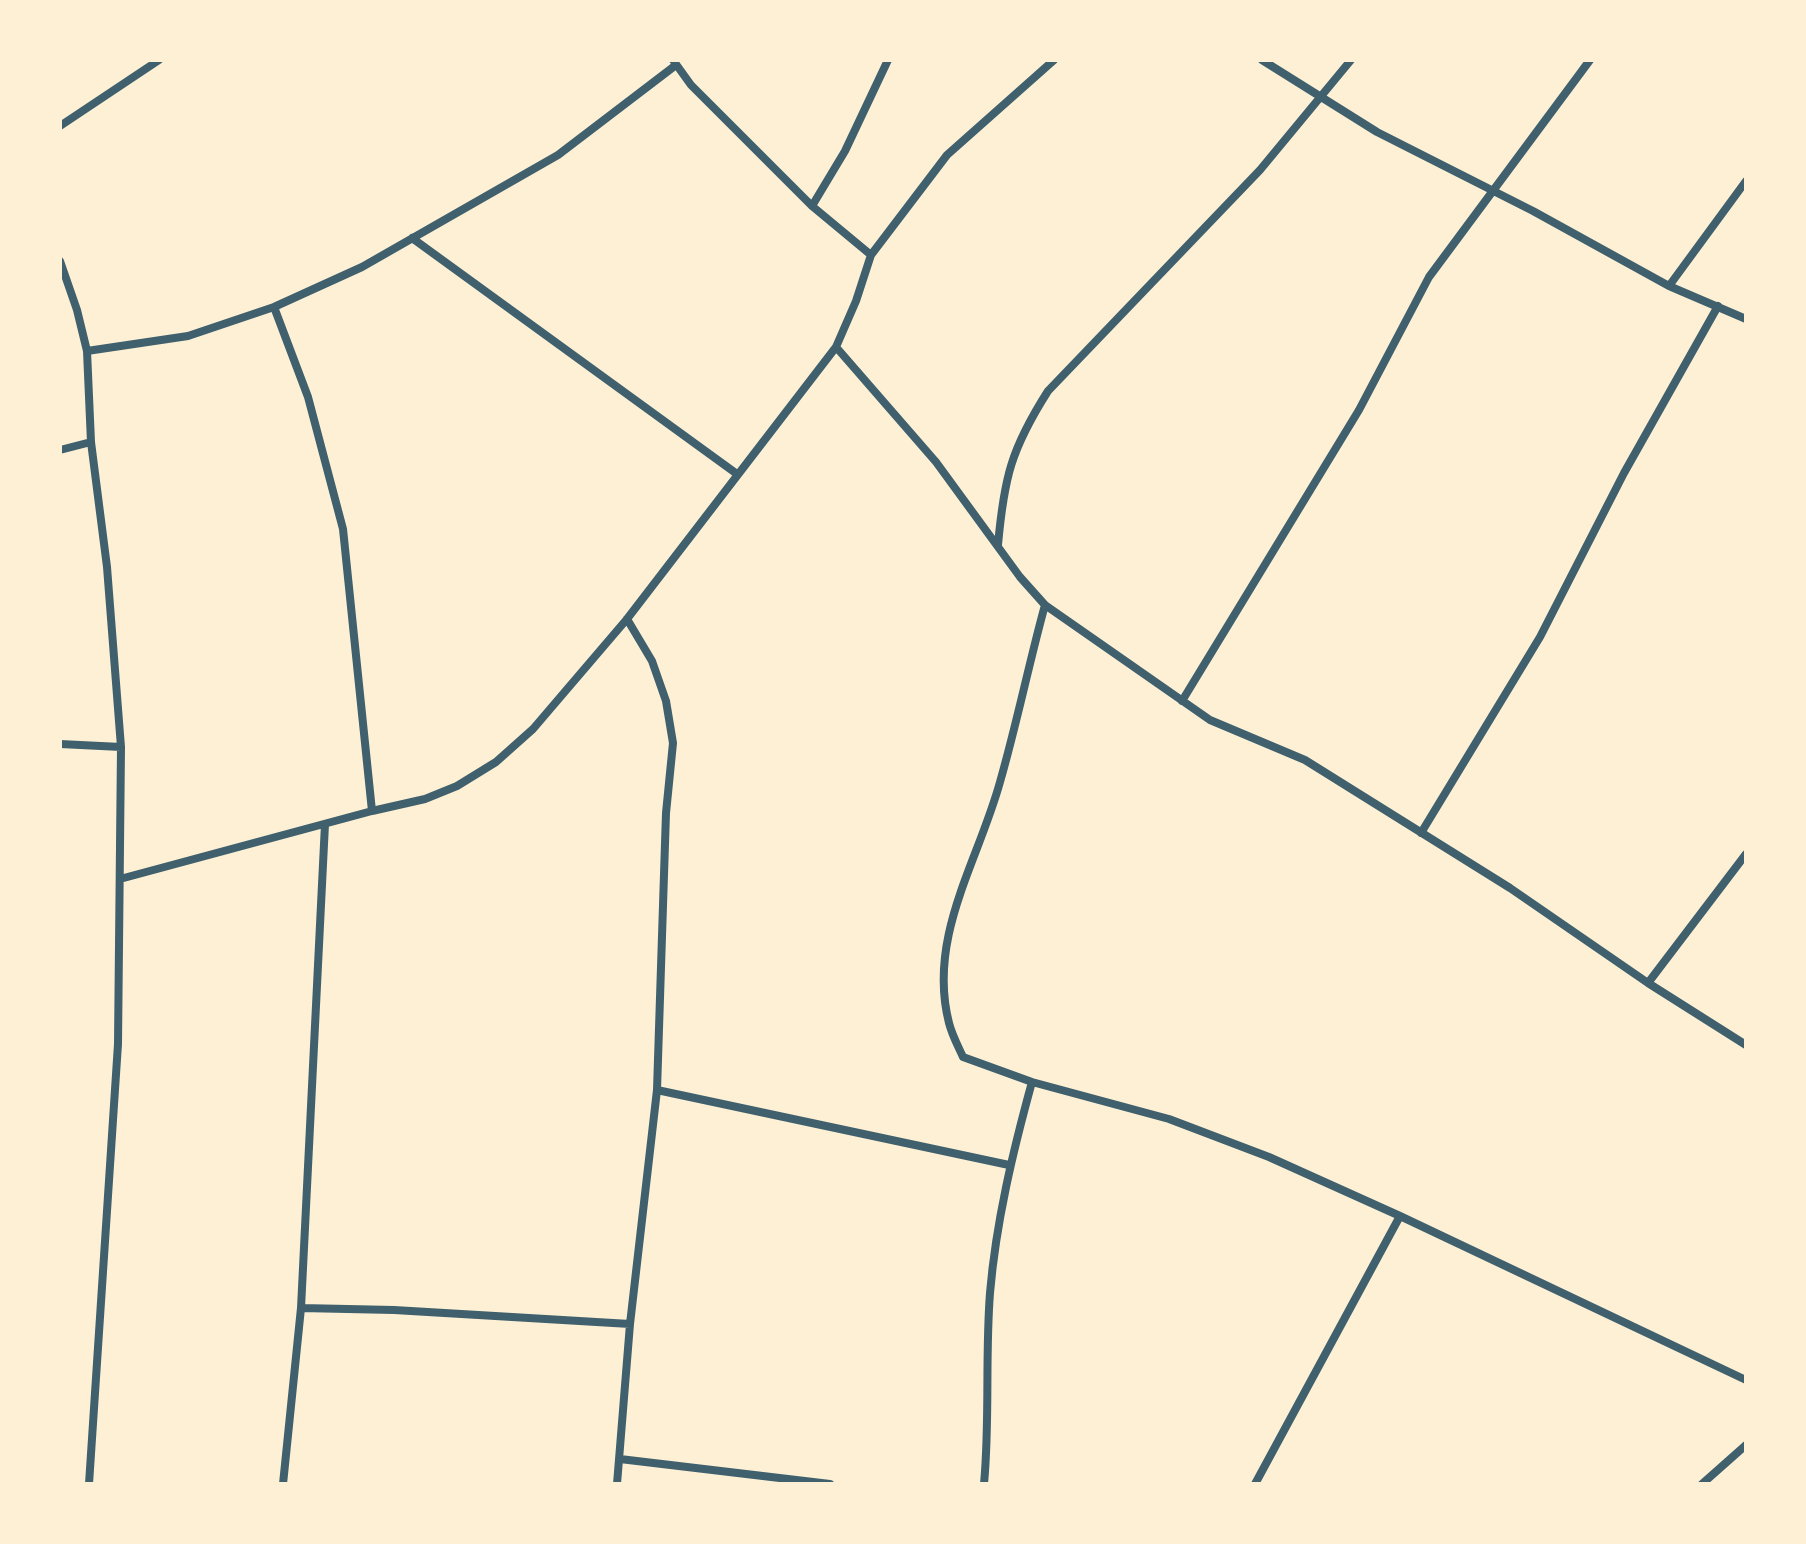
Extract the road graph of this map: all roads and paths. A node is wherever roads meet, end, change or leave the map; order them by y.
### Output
1 (159, 60) edge
2 (888, 60) edge
3 (1054, 60) edge
4 (1262, 60) edge
5 (1351, 60) edge
6 (1590, 60) edge
7 (674, 63) edge
8 (1321, 99) junction
9 (60, 126) edge
10 (1746, 181) edge
11 (1492, 191) junction
12 (812, 206) junction
13 (412, 238) junction
14 (871, 255) junction
15 (60, 261) edge
16 (1669, 286) junction
17 (1718, 306) junction
18 (274, 307) junction
19 (1746, 319) edge
20 (836, 347) junction
21 (87, 351) junction
22 (91, 442) junction
23 (60, 450) edge
24 (737, 474) junction
25 (998, 546) junction
26 (1045, 605) junction
27 (627, 619) junction
28 (1182, 701) junction
29 (60, 744) edge
30 (121, 747) junction
31 (372, 811) junction
32 (325, 824) junction
33 (1421, 833) junction
34 (1746, 854) edge
35 (120, 879) junction
36 (1648, 983) junction
37 (1746, 1045) edge
38 (1032, 1082) junction
39 (657, 1090) junction
40 (1009, 1165) junction
41 (1400, 1216) junction
42 (301, 1308) junction
43 (630, 1324) junction
44 (1746, 1380) edge
45 (1746, 1445) edge
46 (620, 1459) junction
47 (89, 1484) edge
48 (283, 1484) edge
49 (617, 1484) edge
50 (830, 1484) edge
51 (984, 1484) edge
52 (1255, 1484) edge
53 (1702, 1484) edge

1 - 9 street
2 - 12 street
3 - 14 street
4 - 8 street
5 - 8 street
6 - 11 street
7 - 12 street
7 - 13 street
8 - 11 street
8 - 25 street
10 - 16 street
11 - 16 street
11 - 28 street
12 - 14 street
13 - 18 street
13 - 24 street
14 - 20 street
15 - 21 street
16 - 17 street
17 - 19 street
17 - 33 street
18 - 21 street
18 - 31 street
20 - 24 street
20 - 25 street
21 - 22 street
22 - 23 street
22 - 30 street
24 - 27 street
25 - 26 street
26 - 28 street
26 - 38 street
27 - 31 street
27 - 39 street
28 - 33 street
29 - 30 street
30 - 35 street
31 - 32 street
32 - 35 street
32 - 42 street
33 - 36 street
34 - 36 street
35 - 47 street
36 - 37 street
38 - 40 street
38 - 41 street
39 - 40 street
39 - 43 street
40 - 51 street
41 - 44 street
41 - 52 street
42 - 43 street
42 - 48 street
43 - 46 street
45 - 53 street
46 - 49 street
46 - 50 street

